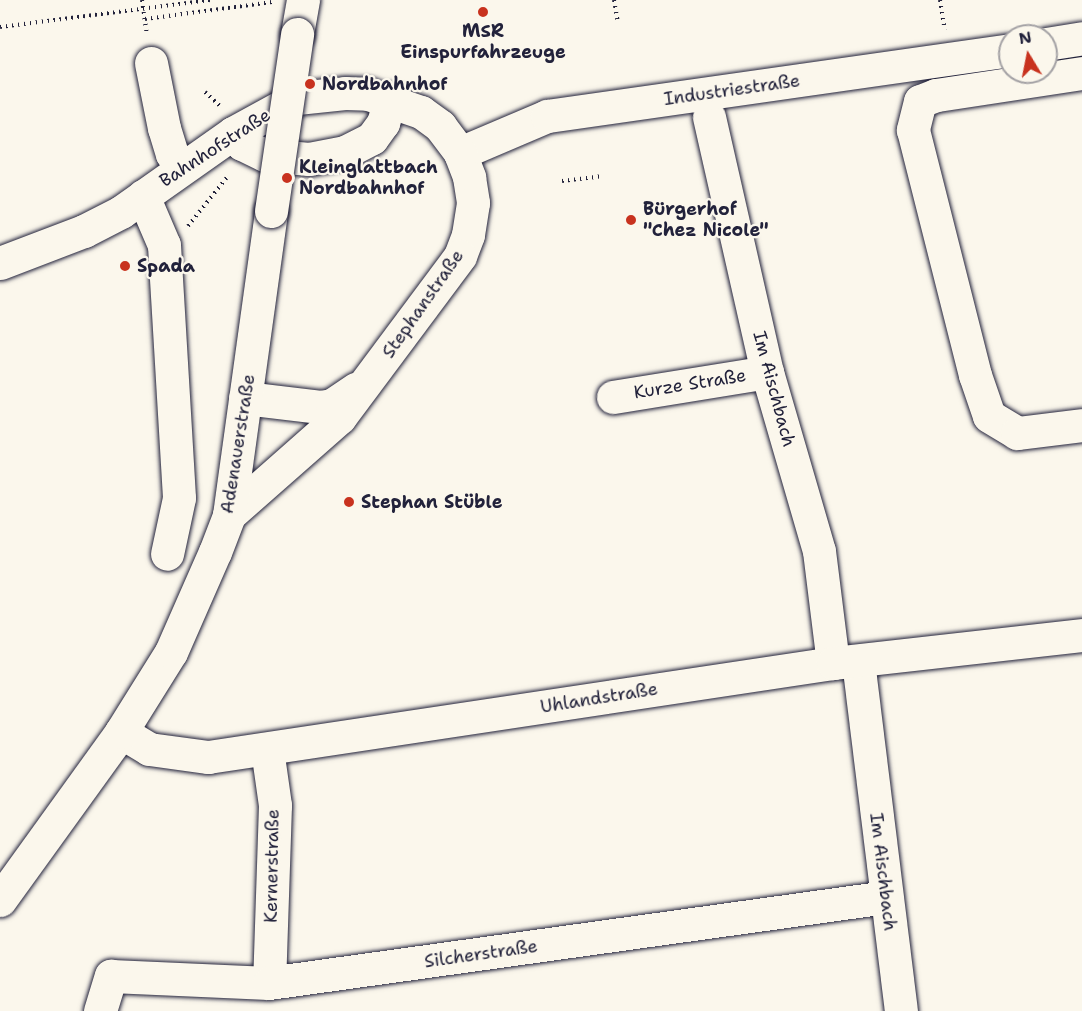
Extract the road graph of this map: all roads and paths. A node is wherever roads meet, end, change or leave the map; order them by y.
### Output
1 (210, 0) edge
2 (614, 0) edge
3 (291, 1) edge
4 (145, 19) dead end
5 (618, 23) dead end
6 (0, 27) edge
7 (1082, 38) edge
8 (1058, 42) edge
9 (998, 52) edge
10 (151, 63) dead end
11 (1082, 73) edge
12 (390, 99) junction
13 (709, 117) dead end
14 (240, 140) junction
15 (460, 153) junction
16 (183, 167) junction
17 (604, 176) dead end
18 (562, 181) dead end
19 (143, 196) junction
20 (164, 245) junction
21 (0, 263) edge
22 (767, 372) junction
23 (367, 380) junction
24 (614, 397) dead end
25 (245, 398) junction
26 (1082, 425) edge
27 (229, 515) junction
28 (167, 554) dead end
29 (1082, 635) edge
30 (845, 662) junction
31 (121, 732) junction
32 (267, 749) junction
33 (886, 897) junction
34 (0, 900) edge
35 (269, 983) junction
36 (100, 1011) edge
37 (902, 1011) edge

1 - 6 path
2 - 5 path
3 - 4 path
3 - 25 street, Adenauerstraße, bridge
7 - 8 street
9 - 15 street, Industriestraße
10 - 16 street
11 - 26 street
12 - 14 street, Bahnhofstraße
12 - 14 street
12 - 15 street, Bahnhofstraße
13 - 22 street, Im Aischbach
14 - 16 street, Bahnhofstraße
14 - 20 path
15 - 23 street, Stephanstraße
16 - 19 street, Bahnhofstraße
17 - 18 path
19 - 20 street
19 - 21 street, Bahnhofstraße
20 - 28 street
22 - 24 street, Kurze Straße
22 - 30 street, Im Aischbach
23 - 25 street
23 - 27 street
25 - 27 street, Adenauerstraße
27 - 31 street, Adenauerstraße
29 - 30 street, Uhlandstraße
30 - 32 street, Uhlandstraße
30 - 33 street, Im Aischbach
31 - 32 street, Uhlandstraße
31 - 34 street, Adenauerstraße
32 - 35 street, Kernerstraße
33 - 35 street, Silcherstraße
33 - 37 street, Im Aischbach
35 - 36 street, Silcherstraße

